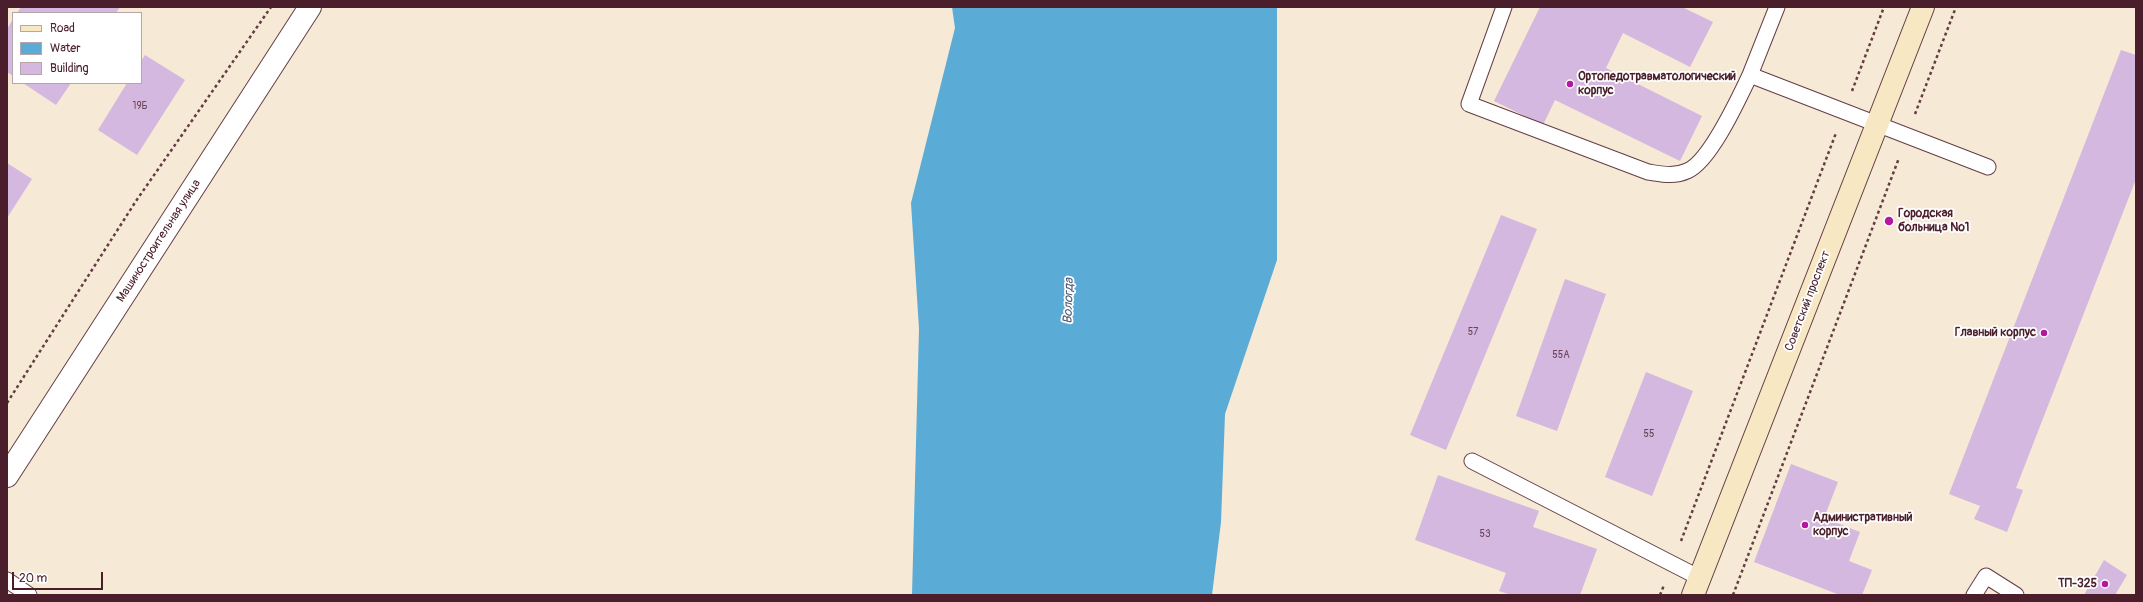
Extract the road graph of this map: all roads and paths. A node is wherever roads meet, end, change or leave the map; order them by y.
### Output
1 (271, 7) edge
2 (310, 7) edge
3 (1504, 7) edge
4 (1777, 7) edge
5 (1884, 7) edge
6 (1923, 7) edge
7 (1956, 7) edge
8 (1750, 75) junction
9 (1844, 112) junction
10 (1878, 125) junction
11 (1907, 136) junction
12 (1988, 167) dead end
13 (7, 404) edge
14 (1472, 461) dead end
15 (7, 476) edge
16 (1672, 564) junction
17 (7, 580) edge
18 (1696, 587) edge
19 (1735, 594) edge
20 (29, 595) edge
21 (1660, 595) edge
22 (1974, 595) edge
23 (2016, 595) edge

1 - 13 path
2 - 15 street, Машиностроительная улица
3 - 8 lane
4 - 8 lane
5 - 9 path
6 - 10 street, Советский проспект
7 - 11 path
8 - 9 lane
9 - 10 lane
9 - 16 path
10 - 11 lane
10 - 18 street, Советский проспект
11 - 12 lane
11 - 19 path
14 - 16 lane
16 - 18 lane
16 - 21 path
17 - 20 lane
22 - 23 lane

